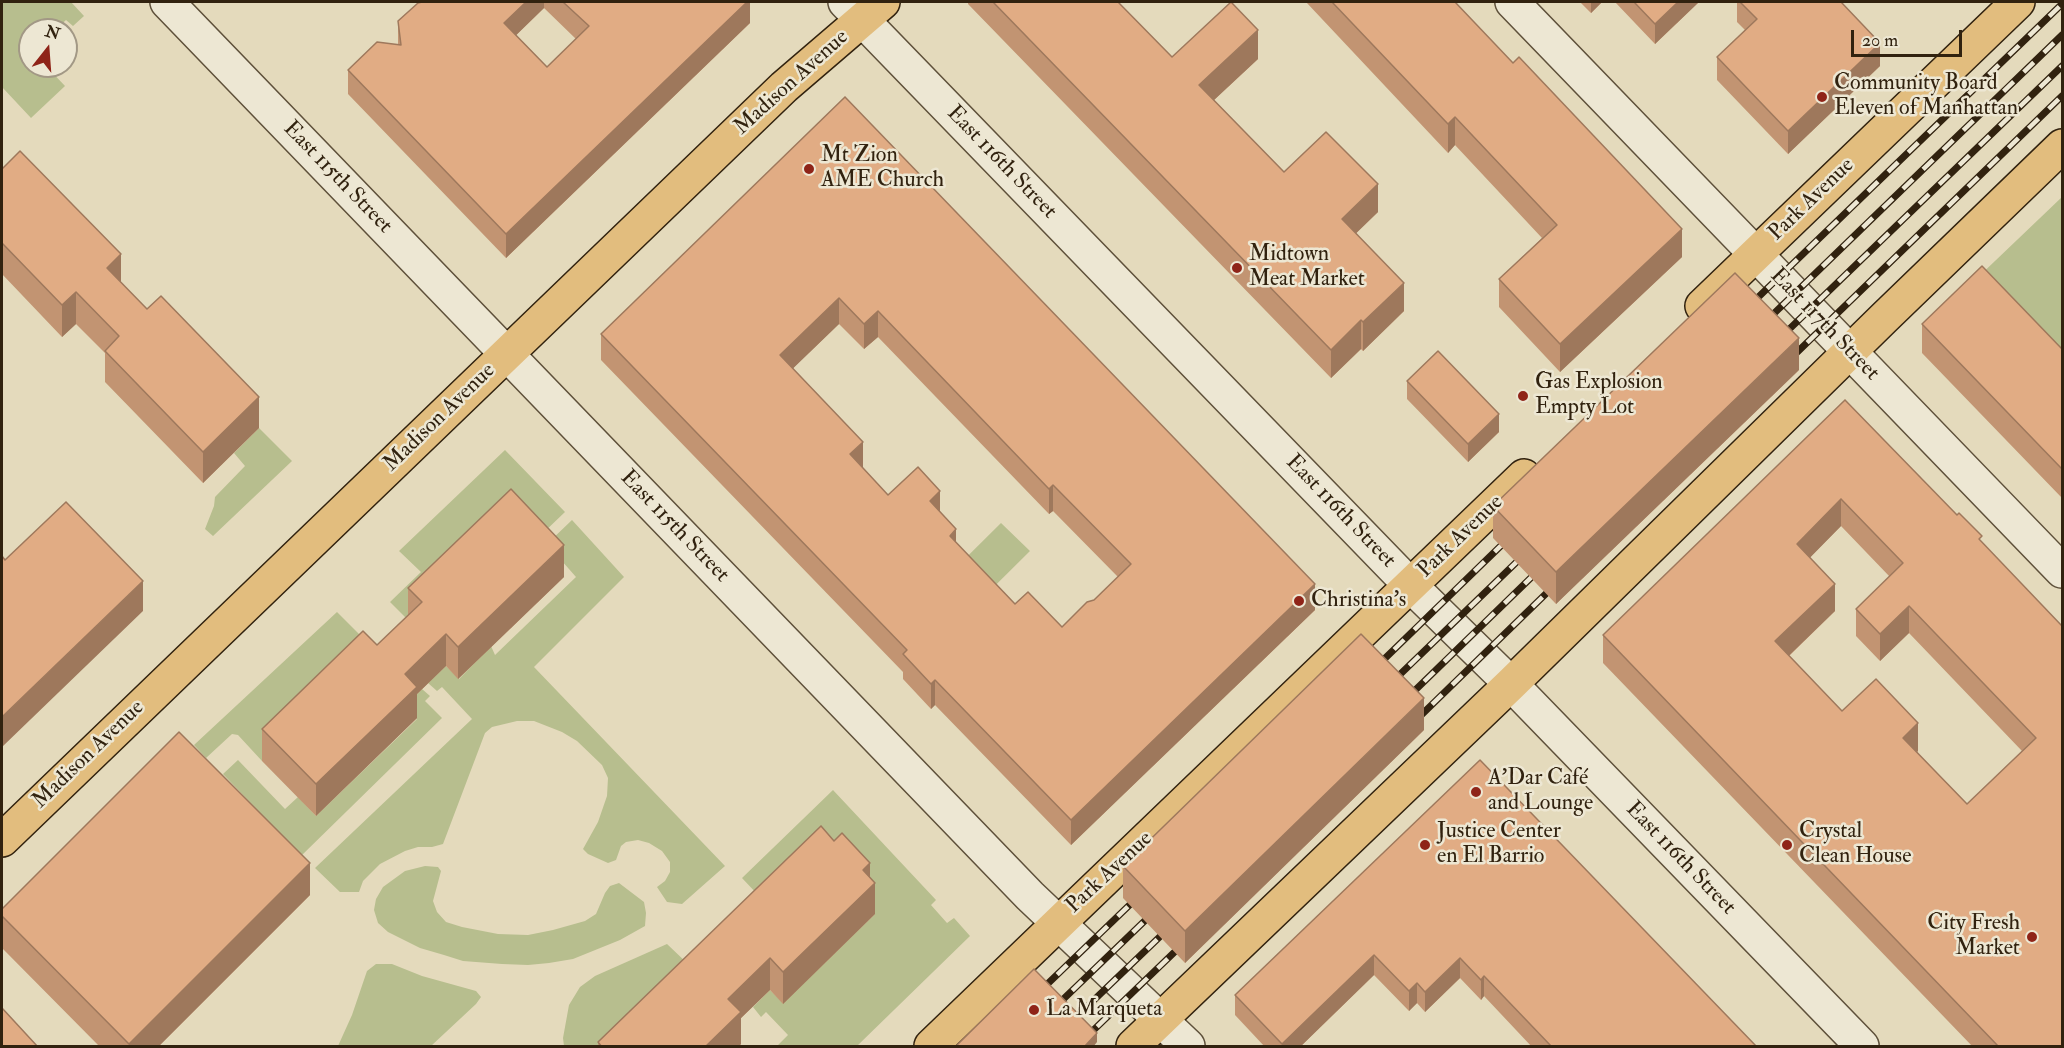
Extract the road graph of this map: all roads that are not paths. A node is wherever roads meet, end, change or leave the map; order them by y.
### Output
1 (167, 2) edge
2 (1512, 2) edge
3 (2018, 2) edge
4 (863, 8) edge
5 (2062, 146) edge
6 (1755, 254) junction
7 (1678, 328) edge
8 (1850, 352) junction
9 (506, 354) junction
10 (1541, 460) edge
11 (2062, 571) edge
12 (1411, 586) junction
13 (1511, 684) junction
14 (2, 840) edge
15 (1058, 923) junction
16 (1161, 1021) junction
17 (930, 1047) edge
18 (1133, 1047) edge
19 (1188, 1047) edge
20 (1862, 1047) edge

1 - 9 street, East 115th Street
2 - 6 street, East 117th Street
3 - 6 main road, Park Avenue
4 - 9 main road, Madison Avenue
4 - 12 street, East 116th Street
5 - 8 main road
6 - 7 main road, Park Avenue
6 - 8 street, East 117th Street
8 - 11 street, East 117th Street
8 - 13 main road
9 - 14 main road, Madison Avenue
9 - 15 street, East 115th Street
10 - 12 main road, Park Avenue
12 - 13 street, East 116th Street
12 - 15 main road, Park Avenue
13 - 16 main road
13 - 20 street, East 116th Street
15 - 16 street, East 115th Street
15 - 17 main road, Park Avenue
16 - 18 main road
16 - 19 street, East 115th Street

